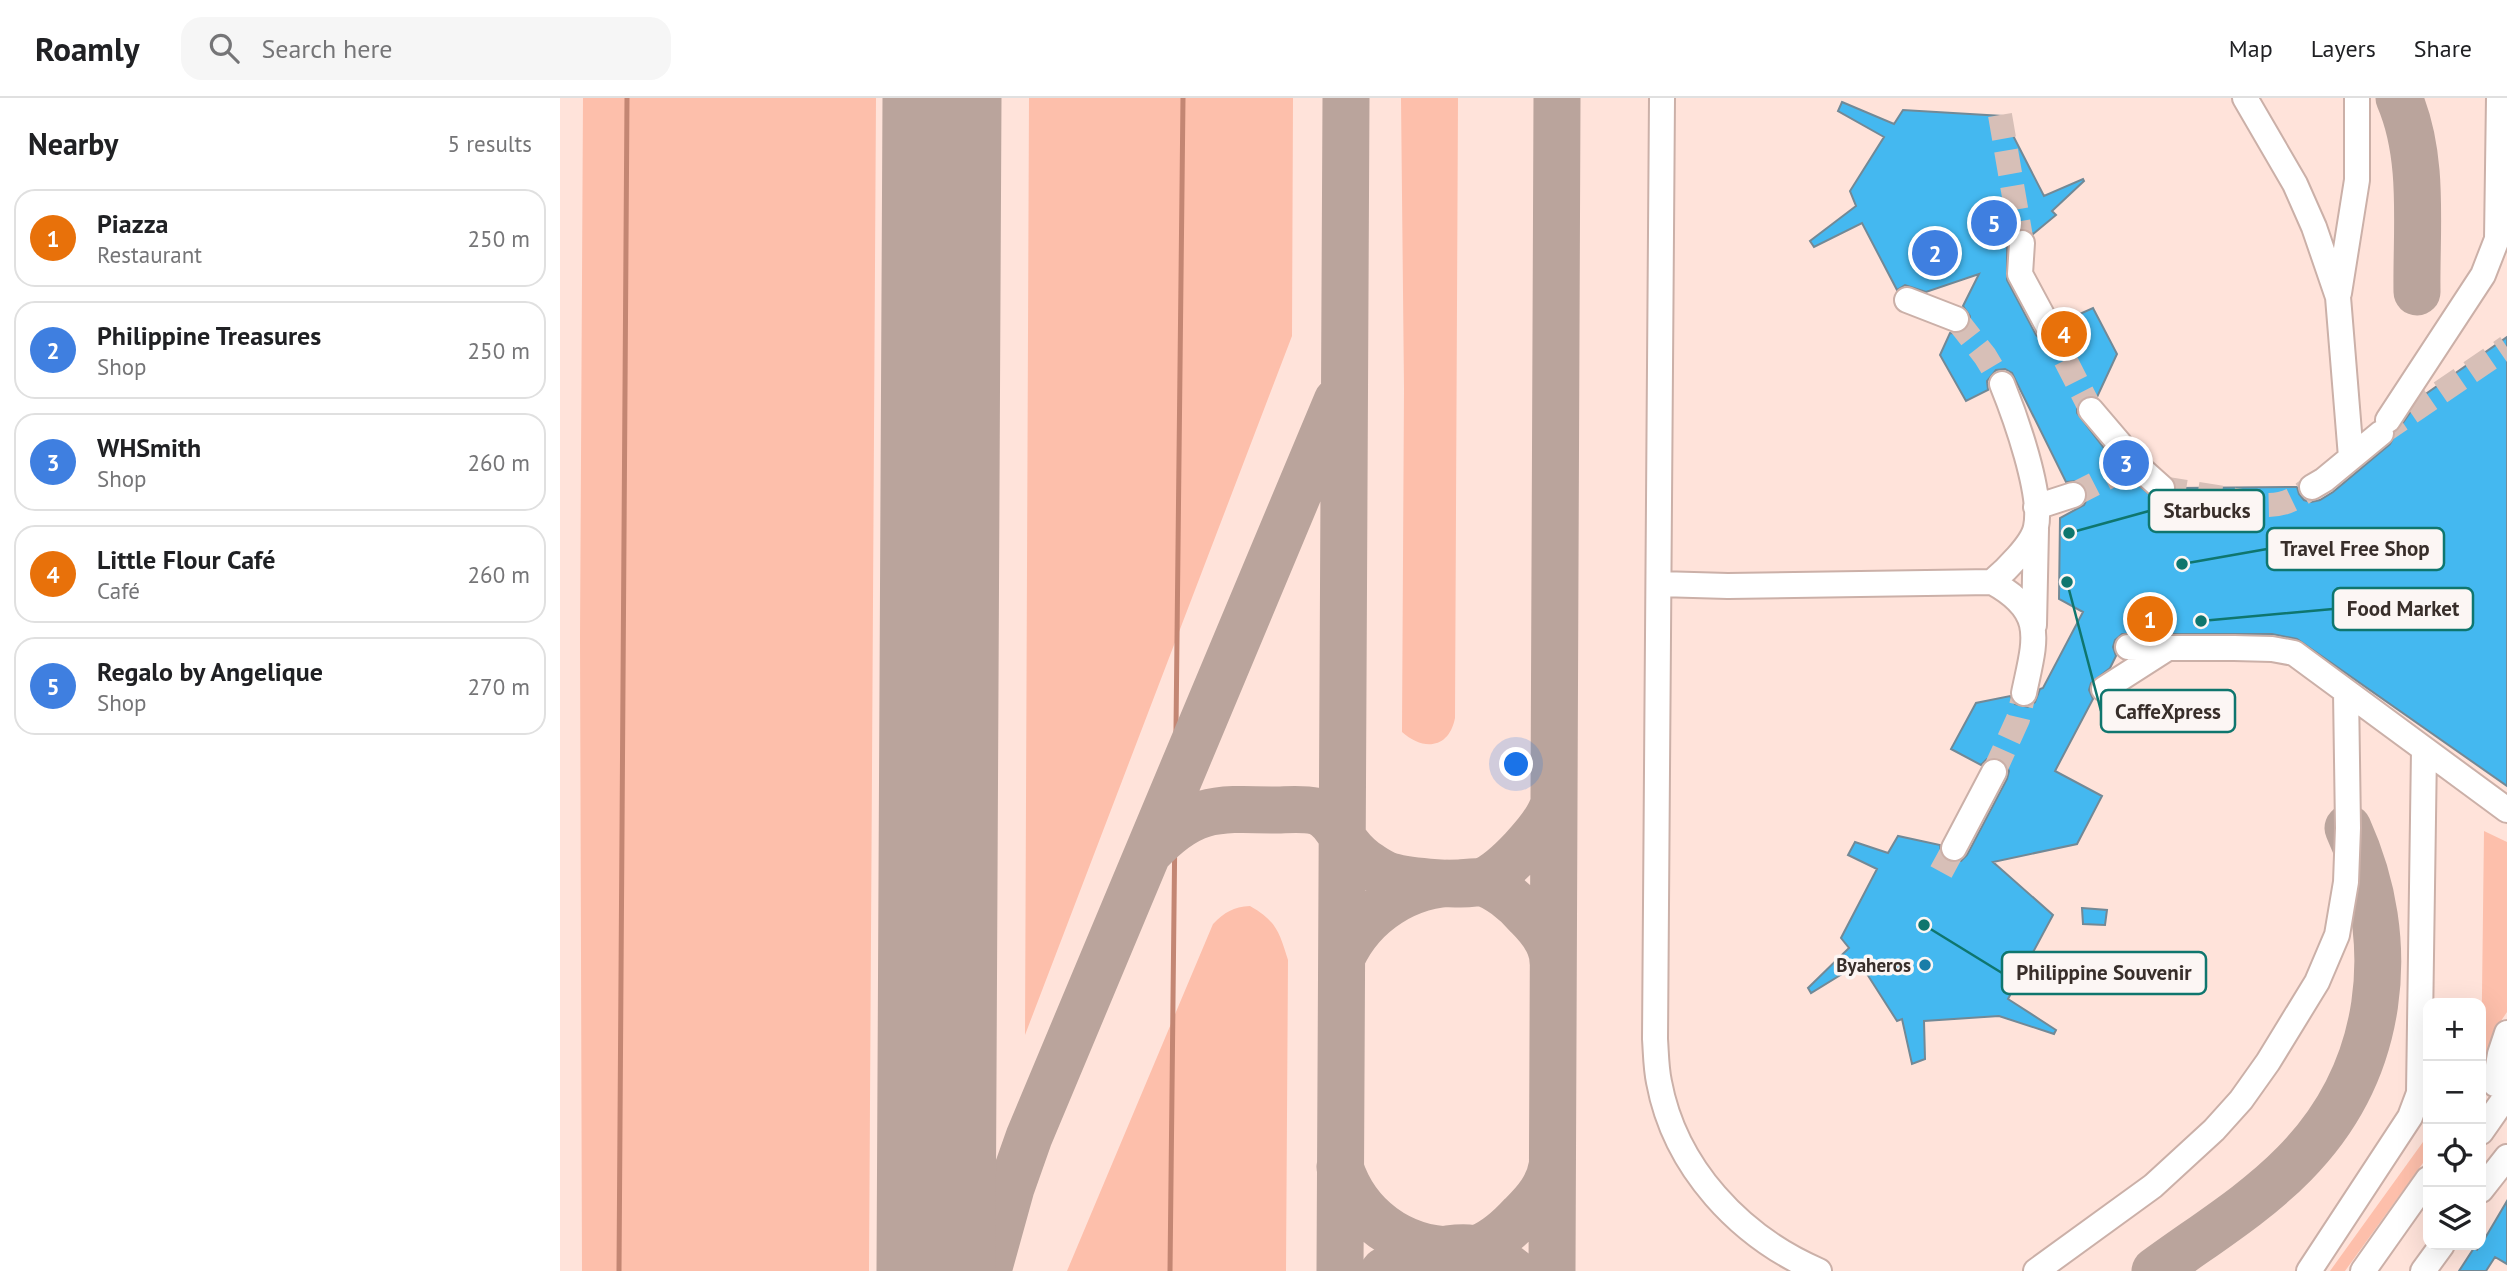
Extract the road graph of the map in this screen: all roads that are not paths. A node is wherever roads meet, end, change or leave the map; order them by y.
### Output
1 (1662, 98) edge
2 (2245, 98) edge
3 (2357, 98) edge
4 (2499, 98) edge
5 (2022, 243) tunnel mouth
6 (2338, 297) junction
7 (1908, 300) dead end
8 (1956, 319) tunnel mouth
9 (2049, 328) tunnel mouth
10 (2002, 384) tunnel mouth
11 (2091, 410) tunnel mouth
12 (2120, 444) dead end
13 (2351, 457) junction
14 (2143, 471) dead end
15 (2312, 486) tunnel mouth
16 (2162, 488) tunnel mouth
17 (2073, 495) tunnel mouth
18 (2036, 518) junction
19 (1992, 582) junction
20 (1659, 584) junction
21 (2034, 626) junction
22 (2127, 647) dead end
23 (2168, 648) junction
24 (2104, 689) dead end
25 (2347, 692) junction
26 (2024, 693) tunnel mouth
27 (2424, 750) junction
28 (1994, 772) tunnel mouth
29 (2507, 810) edge
30 (1954, 848) tunnel mouth
31 (2507, 1033) edge
32 (2500, 1091) edge
33 (2485, 1124) edge
34 (2507, 1157) edge
35 (2423, 1186) edge
36 (2483, 1187) edge
37 (2423, 1214) edge
38 (2438, 1250) edge
39 (1819, 1271) edge
40 (2036, 1271) edge
41 (2309, 1271) edge
42 (2363, 1271) edge
43 (2383, 1271) edge
44 (2423, 1271) edge

1 - 20 street
2 - 6 street
3 - 6 street
4 - 13 street
5 - 9 street
6 - 13 street
7 - 8 street
10 - 18 street
11 - 12 street
13 - 15 street
14 - 16 street
17 - 18 street
18 - 19 street
18 - 21 street
19 - 20 street
19 - 21 street
20 - 39 street
21 - 26 street
22 - 23 street
23 - 24 street
23 - 25 street
25 - 27 street
25 - 40 street
27 - 29 street
27 - 41 street
28 - 30 street
31 - 32 street
32 - 33 street
34 - 36 street
35 - 42 street
37 - 43 street
38 - 44 street

